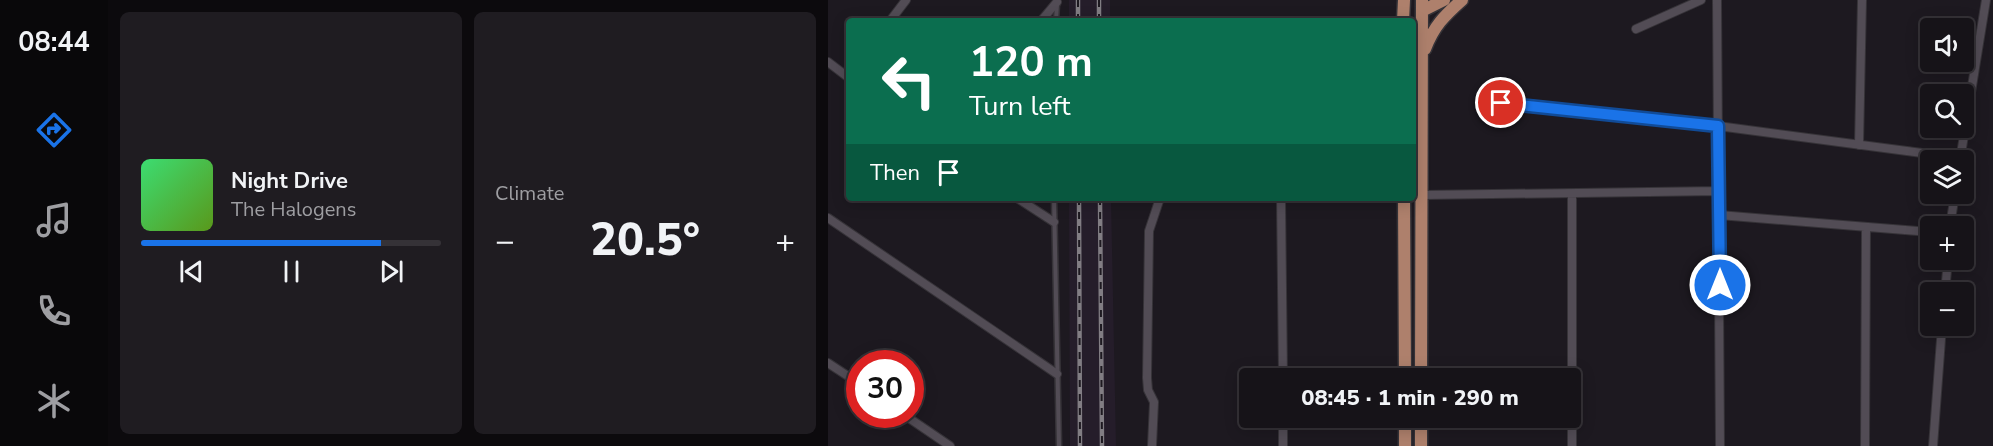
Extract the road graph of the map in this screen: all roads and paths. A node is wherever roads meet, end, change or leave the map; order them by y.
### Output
1 (906, 0) edge
2 (1404, 0) edge
3 (1444, 0) edge
4 (1462, 0) edge
5 (1701, 0) edge
6 (1717, 0) edge
7 (1862, 0) edge
8 (1986, 0) edge
9 (1057, 1) edge
10 (1422, 5) edge
11 (892, 18) edge
12 (1043, 18) edge
13 (1056, 18) edge
14 (1403, 18) edge
15 (1636, 29) dead end
16 (1422, 56) junction
17 (828, 62) edge
18 (846, 76) edge
19 (1501, 103) dead end
20 (1718, 126) junction
21 (1859, 145) junction
22 (1961, 150) edge
23 (1920, 153) edge
24 (1719, 191) junction
25 (1572, 194) junction
26 (1422, 195) junction
27 (1022, 201) edge
28 (1054, 201) edge
29 (1159, 201) edge
30 (1281, 201) edge
31 (1404, 201) edge
32 (1719, 215) junction
33 (828, 218) edge
34 (1053, 222) junction
35 (1866, 227) junction
36 (1920, 231) edge
37 (1941, 336) edge
38 (828, 363) edge
39 (1283, 368) edge
40 (1405, 368) edge
41 (1421, 368) edge
42 (1057, 374) junction
43 (846, 375) edge
44 (924, 428) edge
45 (1283, 428) edge
46 (1405, 428) edge
47 (1421, 428) edge
48 (950, 446) edge
49 (1059, 446) edge
50 (1152, 446) edge
51 (1283, 446) edge
52 (1405, 446) edge
53 (1421, 446) edge
54 (1572, 446) edge
55 (1720, 446) edge
56 (1865, 446) edge
57 (1933, 446) edge

1 - 11 street
2 - 14 main road
3 - 10 main road
4 - 16 main road
5 - 15 street
6 - 20 street
7 - 21 street
8 - 22 street
9 - 12 street
9 - 13 lane
10 - 16 main road
16 - 26 main road
17 - 18 street
19 - 20 street
20 - 21 street
20 - 24 street
21 - 23 street
24 - 25 street
24 - 32 street
25 - 26 street
25 - 54 street
26 - 41 main road
27 - 34 street
28 - 34 lane
29 - 50 street
30 - 39 street
31 - 40 main road
32 - 35 street
32 - 55 street
33 - 42 street
34 - 42 lane
35 - 36 street
35 - 56 street
37 - 57 street
38 - 43 street
42 - 49 lane
44 - 48 street
45 - 51 street
46 - 52 main road
47 - 53 main road

